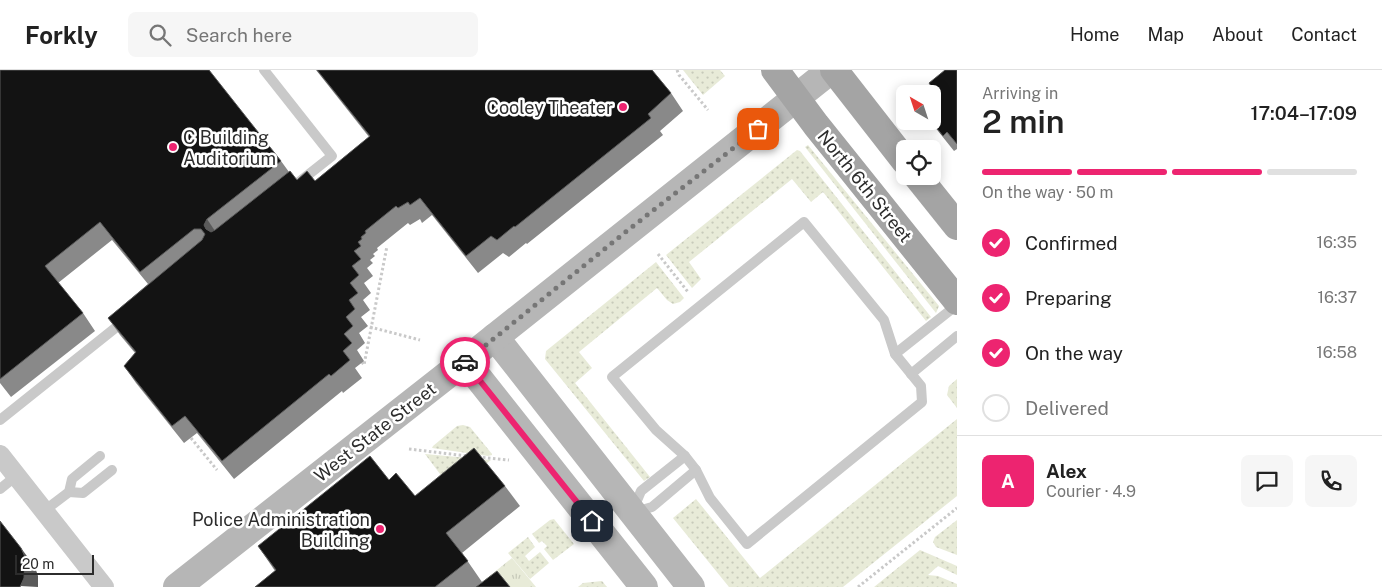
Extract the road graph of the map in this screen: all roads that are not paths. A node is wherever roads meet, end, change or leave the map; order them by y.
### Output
1 (264, 70) edge
2 (775, 70) edge
3 (832, 70) edge
4 (796, 98) junction
5 (896, 150) edge
6 (924, 185) edge
7 (293, 186) edge
8 (957, 226) edge
9 (957, 303) edge
10 (135, 312) edge
11 (957, 336) edge
12 (495, 337) junction
13 (896, 354) junction
14 (465, 361) junction
15 (912, 374) junction
16 (0, 420) edge
17 (100, 456) dead end
18 (685, 456) junction
19 (1, 457) edge
20 (112, 470) dead end
21 (696, 470) junction
22 (16, 476) junction
23 (0, 489) edge
24 (69, 492) junction
25 (44, 511) junction
26 (632, 513) junction
27 (104, 587) edge
28 (177, 587) edge
29 (644, 587) edge
30 (691, 587) edge

1 - 7 lane
2 - 4 main road, North 6th Street
3 - 4 street, West State Street
3 - 5 main road
4 - 9 main road, North 6th Street
4 - 12 street, West State Street
6 - 8 main road
9 - 13 lane
10 - 16 lane
11 - 15 lane
12 - 14 street, West State Street
12 - 26 street
13 - 15 lane
13 - 18 lane
14 - 28 street, West State Street
14 - 29 street
15 - 21 lane
17 - 24 lane
18 - 21 lane
18 - 26 lane
19 - 22 street
20 - 24 lane
21 - 26 lane
22 - 23 lane
22 - 25 street
24 - 25 lane
25 - 27 street
26 - 30 street

